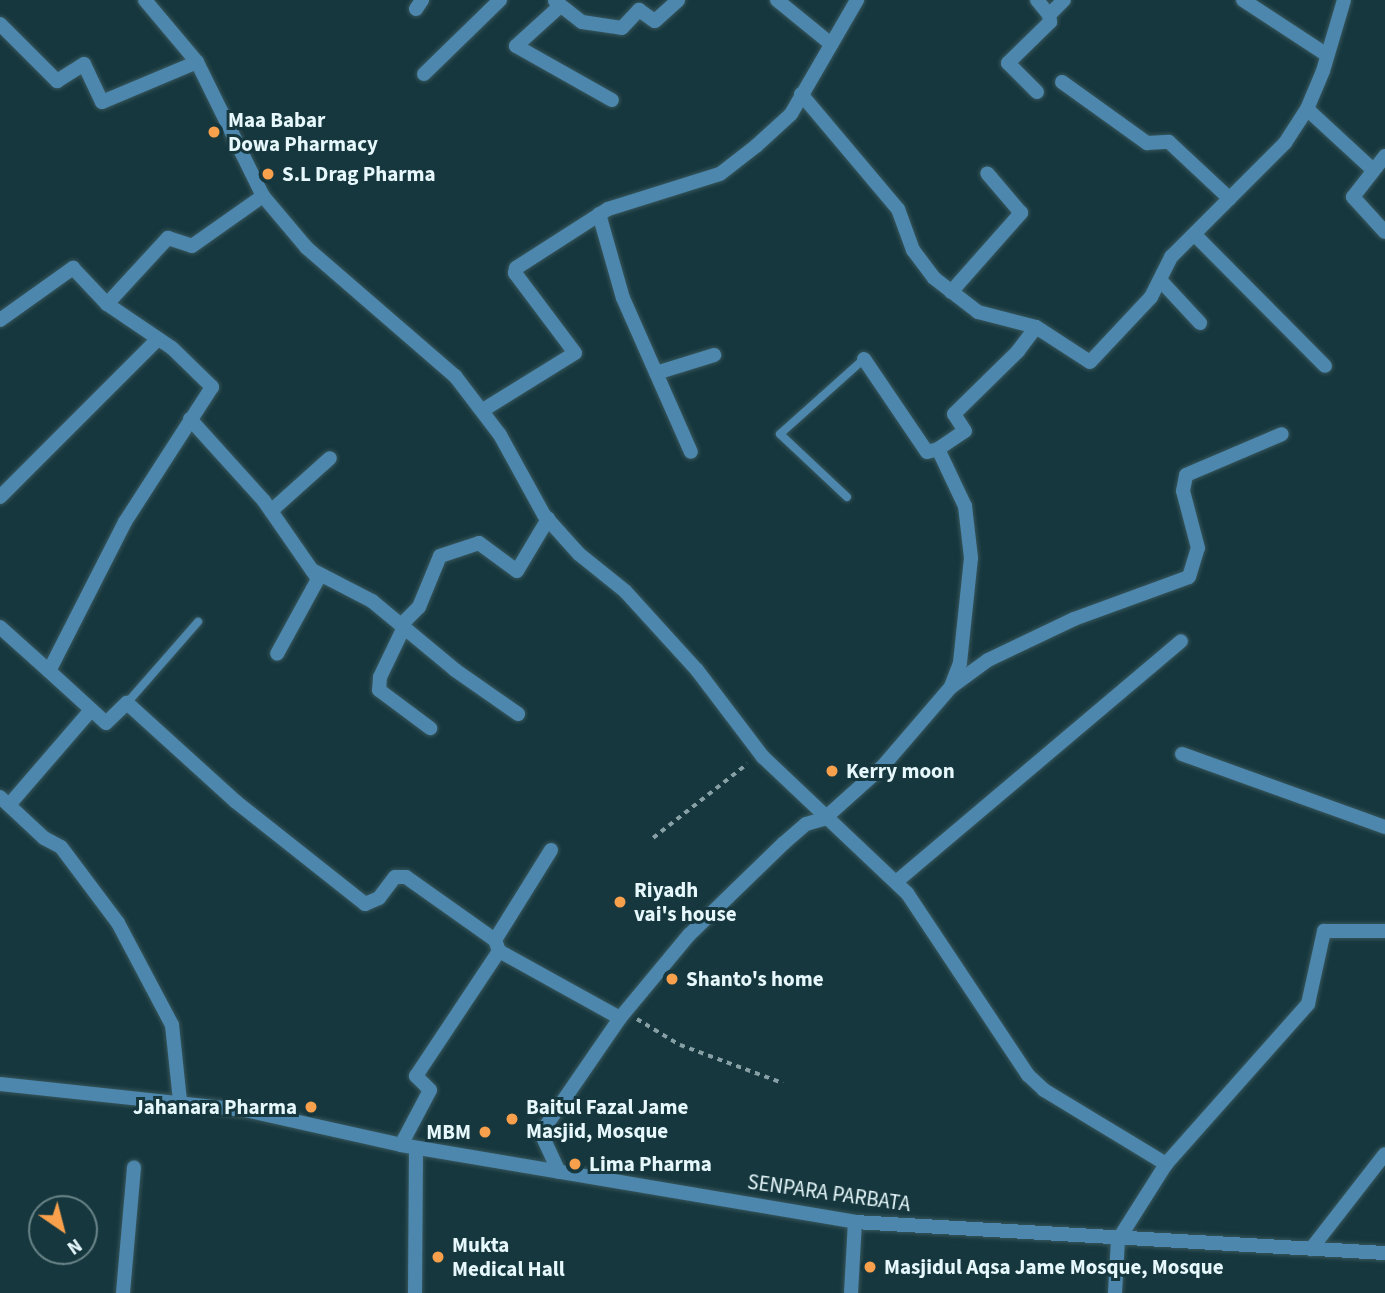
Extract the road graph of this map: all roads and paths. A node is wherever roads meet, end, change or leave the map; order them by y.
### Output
1 (145, 0) edge
2 (500, 0) edge
3 (678, 0) edge
4 (777, 0) edge
5 (857, 0) edge
6 (1037, 0) edge
7 (1065, 0) edge
8 (1243, 0) edge
9 (1345, 0) edge
10 (557, 4) edge
11 (1049, 15) junction
12 (0, 24) edge
13 (831, 44) junction
14 (1327, 55) junction
15 (197, 62) junction
16 (424, 74) dead end
17 (1062, 82) dead end
18 (1037, 92) dead end
19 (801, 94) junction
20 (612, 100) dead end
21 (1307, 109) junction
22 (1385, 156) edge
23 (1372, 169) junction
24 (987, 173) dead end
25 (263, 196) junction
26 (1230, 199) junction
27 (599, 214) junction
28 (1385, 232) edge
29 (1196, 236) junction
30 (1162, 282) junction
31 (951, 292) junction
32 (107, 304) junction
33 (0, 320) edge
34 (1200, 323) dead end
35 (1036, 327) junction
36 (158, 339) junction
37 (715, 355) dead end
38 (864, 359) joint
39 (1325, 366) dead end
40 (656, 373) junction
41 (483, 410) junction
42 (190, 419) junction
43 (1282, 434) dead end
44 (938, 449) junction
45 (691, 452) dead end
46 (331, 458) dead end
47 (0, 497) edge
48 (847, 497) dead end
49 (271, 511) junction
50 (548, 519) junction
51 (310, 570) junction
52 (198, 622) dead end
53 (402, 626) junction
54 (0, 627) edge
55 (1181, 640) dead end
56 (277, 654) dead end
57 (48, 671) junction
58 (951, 687) junction
59 (127, 703) junction
60 (91, 710) junction
61 (518, 714) dead end
62 (430, 728) dead end
63 (760, 754) junction
64 (1182, 754) dead end
65 (5, 801) edge
66 (824, 819) junction
67 (1385, 827) edge
68 (653, 838) dead end
69 (551, 850) dead end
70 (896, 882) junction
71 (1385, 931) edge
72 (497, 945) junction
73 (622, 1015) junction
74 (783, 1083) dead end
75 (0, 1084) edge
76 (180, 1101) junction
77 (401, 1145) junction
78 (416, 1147) junction
79 (1385, 1154) edge
80 (1167, 1164) junction
81 (134, 1167) dead end
82 (559, 1172) junction
83 (855, 1222) junction
84 (1118, 1240) junction
85 (1311, 1249) junction
86 (1385, 1253) edge
87 (123, 1293) edge
88 (415, 1293) edge
89 (851, 1293) edge
90 (1115, 1293) edge

1 - 15 street
2 - 16 street
3 - 10 street
4 - 13 street
5 - 13 street
6 - 11 street
7 - 11 street
8 - 14 street
9 - 14 street
10 - 20 street
11 - 18 street
12 - 15 street
13 - 19 street
14 - 21 street
15 - 25 street
17 - 26 street
19 - 27 street
19 - 31 street
21 - 23 street
21 - 26 street
22 - 23 street
23 - 28 street
24 - 31 street
25 - 32 street
25 - 41 street
26 - 29 street
27 - 40 street
27 - 41 street
29 - 30 street
29 - 39 street
30 - 34 street
30 - 35 street
31 - 35 street
32 - 33 street
32 - 36 street
35 - 44 street
36 - 42 street
36 - 47 street
37 - 40 street
38 - 44 street
38 - 48 lane
40 - 45 street
41 - 50 street
42 - 49 street
42 - 57 street
43 - 58 street
44 - 58 street
46 - 49 street
49 - 51 street
50 - 53 street
50 - 63 street
51 - 53 street
51 - 56 street
52 - 59 lane
53 - 61 street
53 - 62 street
54 - 57 street
55 - 70 street
57 - 60 street
58 - 66 street
59 - 60 street
59 - 72 street
60 - 65 street
63 - 66 street
63 - 68 path
64 - 67 street
65 - 76 street
66 - 70 street
66 - 73 street
69 - 72 street
70 - 80 street
71 - 80 street
72 - 73 street
72 - 77 street
73 - 74 path
73 - 82 street
75 - 76 street, SENPARA PARBATA
76 - 77 street, SENPARA PARBATA
77 - 78 street, SENPARA PARBATA
78 - 82 street, SENPARA PARBATA
78 - 88 street
79 - 85 street
80 - 84 street
81 - 87 street
82 - 83 street, SENPARA PARBATA
83 - 84 street, SENPARA PARBATA
83 - 89 street
84 - 85 street, SENPARA PARBATA
84 - 90 street
85 - 86 street, SENPARA PARBATA

